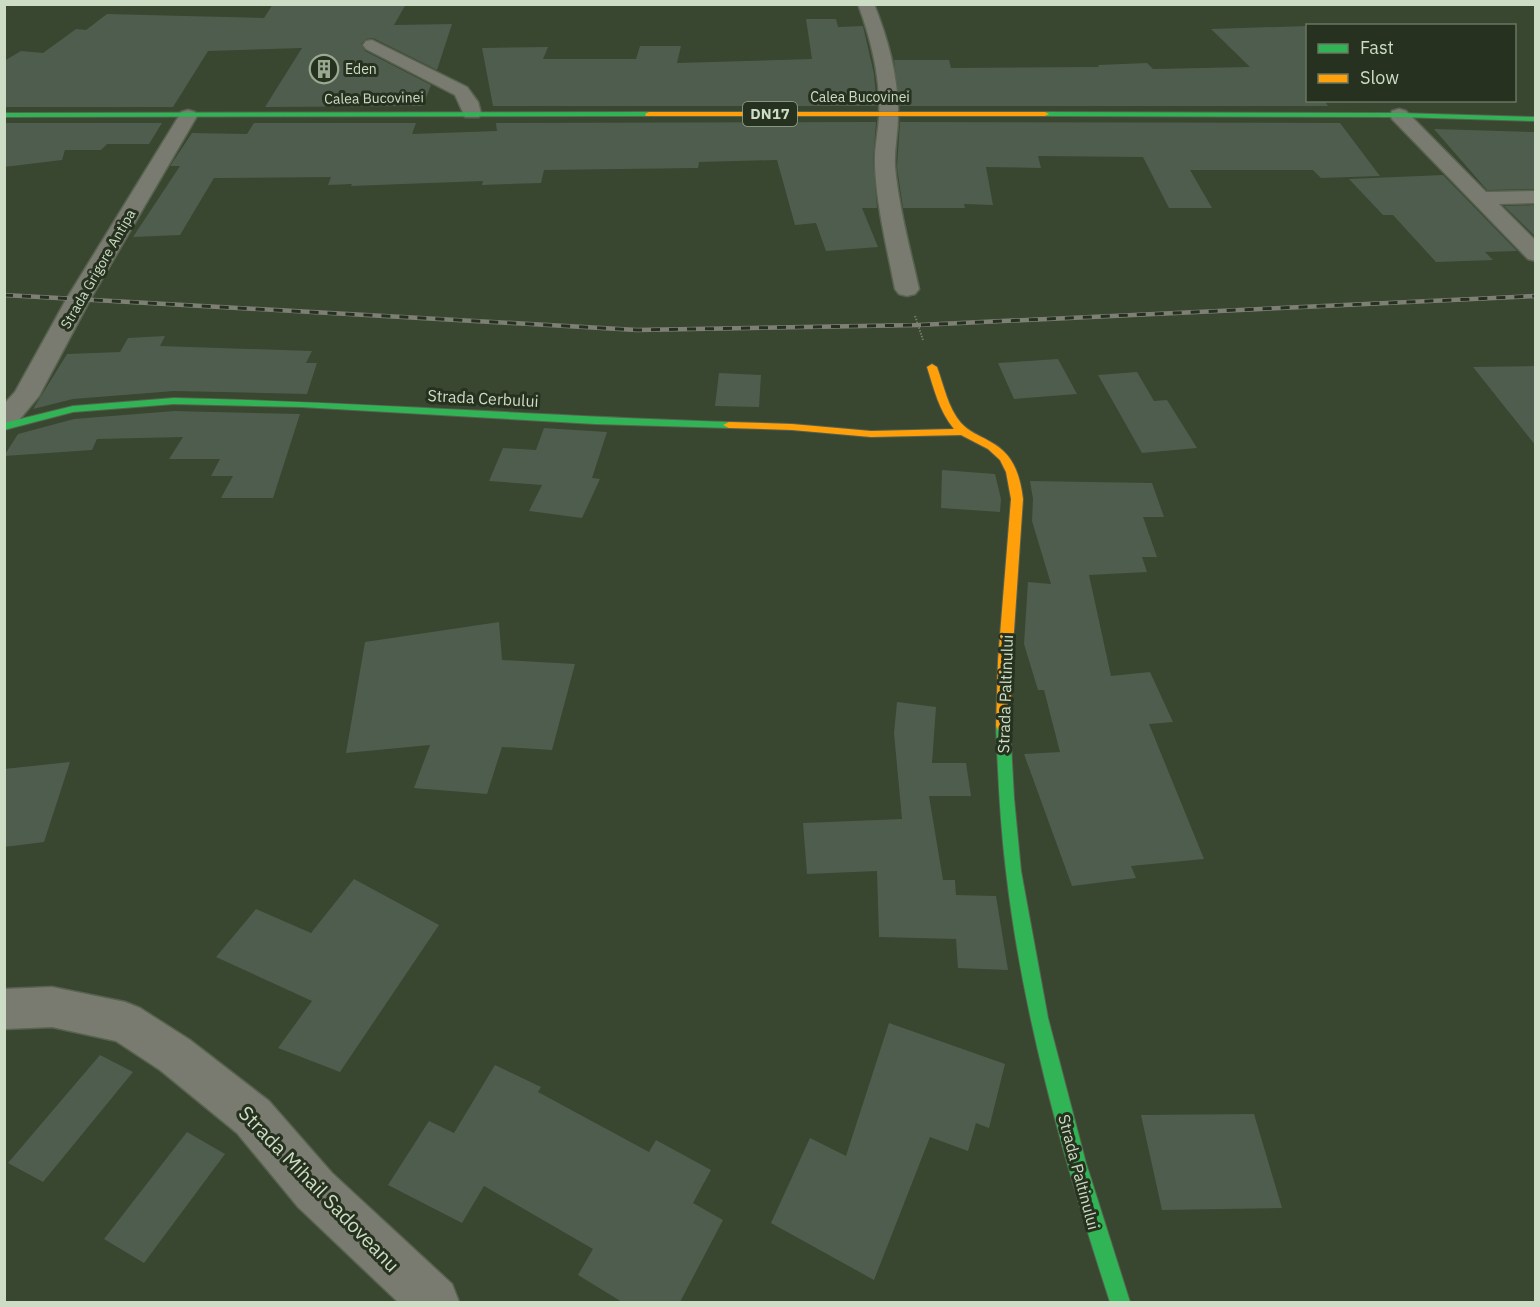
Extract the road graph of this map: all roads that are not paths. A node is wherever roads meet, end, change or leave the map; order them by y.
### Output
1 (866, 4) edge
2 (372, 45) dead end
3 (472, 113) junction
4 (889, 114) junction
5 (4, 115) edge
6 (1398, 115) junction
7 (188, 116) junction
8 (1536, 119) edge
9 (1536, 197) edge
10 (1481, 198) junction
11 (1536, 254) edge
12 (907, 289) road end
13 (932, 367) road end
14 (4, 420) edge
15 (4, 427) edge
16 (962, 432) junction
17 (4, 1009) edge
18 (434, 1302) edge
19 (1120, 1302) edge

1 - 4 street
2 - 3 street
3 - 4 main road, Calea Bucovinei / DN17
3 - 7 main road, Calea Bucovinei / DN17
4 - 6 main road, Calea Bucovinei / DN17
4 - 12 street
5 - 7 main road, Calea Bucovinei / DN17
6 - 8 main road, Calea Bucovinei / DN17
6 - 10 street
7 - 14 street, Strada Grigore Antipa
9 - 10 street
10 - 11 street
13 - 16 main road
15 - 16 main road, Strada Cerbului
16 - 19 main road, Strada Paltinului
17 - 18 street, Strada Mihail Sadoveanu

